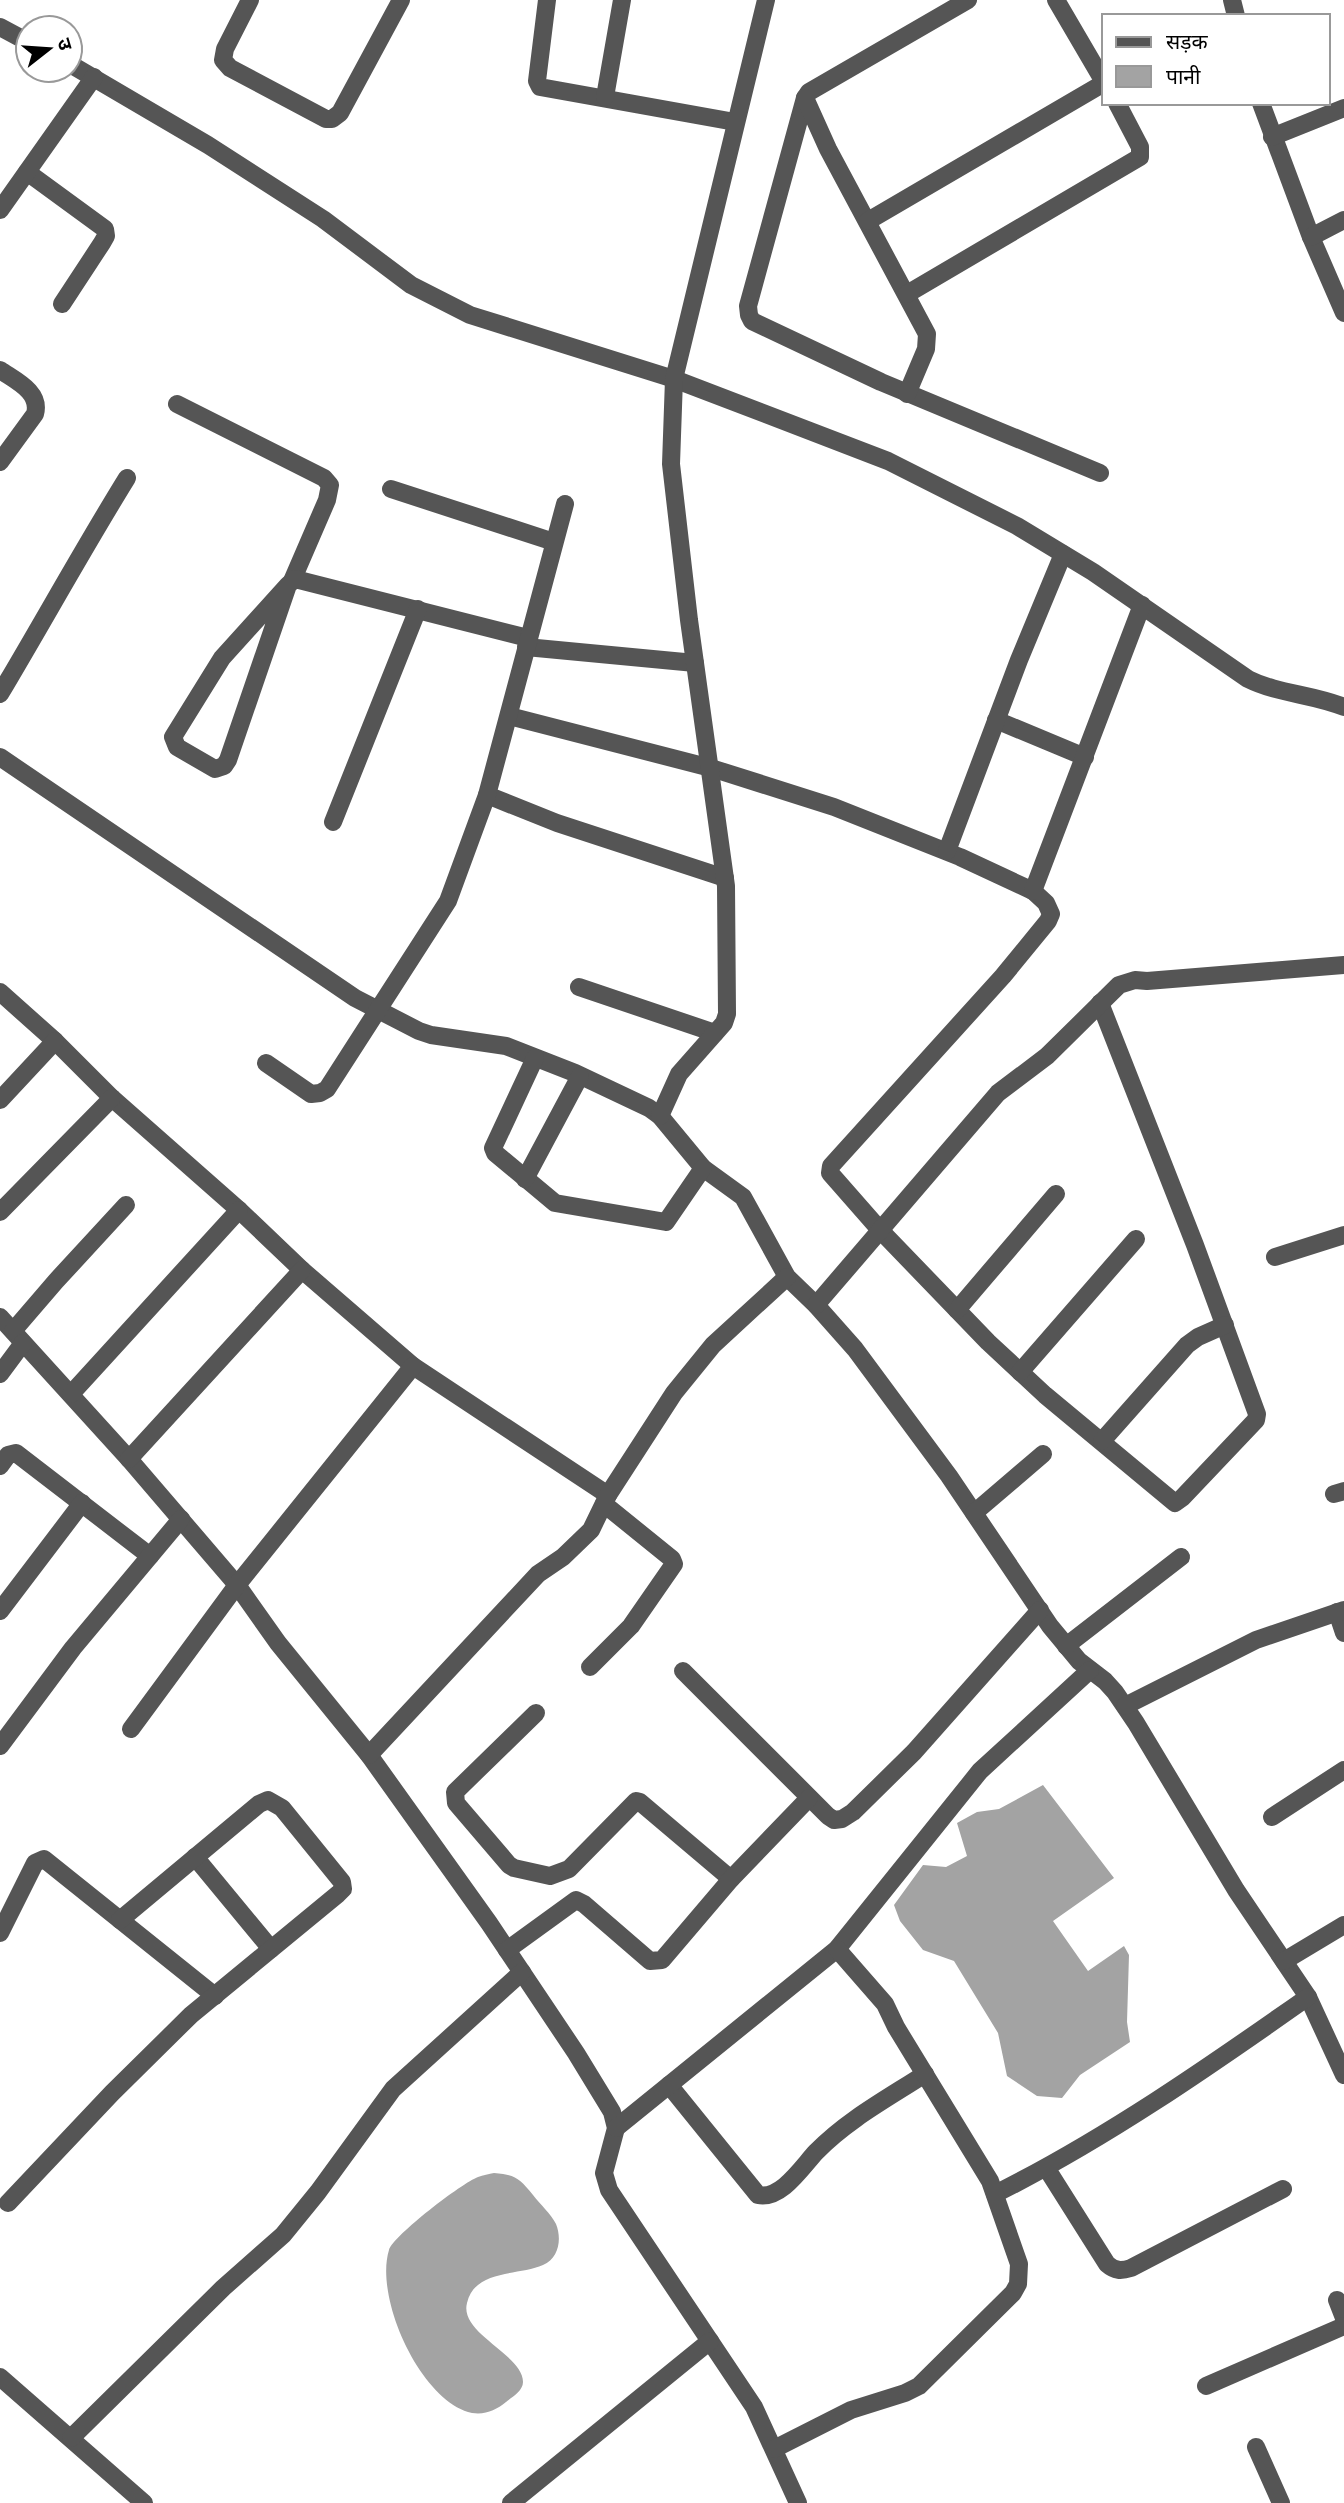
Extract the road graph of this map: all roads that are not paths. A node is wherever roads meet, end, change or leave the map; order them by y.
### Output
1 (250, 0) edge
2 (401, 0) edge
3 (547, 0) edge
4 (622, 0) edge
5 (766, 0) edge
6 (968, 0) edge
7 (1056, 0) edge
8 (84, 72) edge
9 (94, 77) junction
10 (1102, 79) edge
11 (1102, 83) edge
12 (605, 97) junction
13 (805, 98) junction
14 (1118, 105) edge
15 (1262, 105) edge
16 (1344, 108) edge
17 (734, 122) junction
18 (1272, 137) junction
19 (27, 172) junction
20 (0, 210) edge
21 (1344, 220) edge
22 (868, 221) junction
23 (1311, 237) junction
24 (907, 294) junction
25 (62, 304) dead end
26 (1344, 313) edge
27 (0, 370) edge
28 (674, 379) junction
29 (908, 394) junction
30 (177, 404) dead end
31 (0, 463) edge
32 (1100, 473) dead end
33 (127, 478) dead end
34 (391, 489) dead end
35 (565, 504) dead end
36 (554, 542) junction
37 (1063, 554) junction
38 (290, 583) junction
39 (1142, 605) junction
40 (418, 609) junction
41 (527, 643) junction
42 (695, 663) junction
43 (0, 694) edge
44 (1344, 707) edge
45 (509, 716) junction
46 (996, 720) junction
47 (0, 757) edge
48 (1085, 757) junction
49 (711, 768) junction
50 (487, 795) junction
51 (333, 822) dead end
52 (947, 851) junction
53 (725, 878) junction
54 (1032, 891) junction
55 (1344, 965) edge
56 (579, 987) dead end
57 (0, 992) edge
58 (1100, 1003) junction
59 (378, 1011) junction
60 (715, 1033) junction
61 (55, 1041) junction
62 (535, 1058) junction
63 (266, 1063) dead end
64 (580, 1076) junction
65 (112, 1098) junction
66 (0, 1100) edge
67 (660, 1116) junction
68 (703, 1168) junction
69 (525, 1179) junction
70 (1056, 1194) dead end
71 (126, 1205) dead end
72 (239, 1210) junction
73 (0, 1212) edge
74 (880, 1230) junction
75 (1344, 1235) edge
76 (1136, 1239) dead end
77 (1275, 1257) dead end
78 (302, 1270) junction
79 (787, 1277) junction
80 (816, 1305) junction
81 (957, 1310) junction
82 (0, 1317) edge
83 (1225, 1325) junction
84 (18, 1337) junction
85 (413, 1366) junction
86 (1020, 1372) junction
87 (0, 1374) edge
88 (71, 1394) junction
89 (1102, 1441) junction
90 (1043, 1454) dead end
91 (130, 1459) junction
92 (0, 1466) edge
93 (606, 1499) junction
94 (82, 1503) junction
95 (974, 1513) junction
96 (181, 1519) junction
97 (150, 1556) junction
98 (1181, 1557) dead end
99 (237, 1585) junction
100 (1040, 1610) junction
101 (0, 1611) edge
102 (1340, 1611) edge
103 (1344, 1633) edge
104 (1066, 1646) junction
105 (590, 1667) dead end
106 (1090, 1670) junction
107 (683, 1671) dead end
108 (1125, 1706) junction
109 (536, 1713) dead end
110 (131, 1729) dead end
111 (0, 1746) edge
112 (369, 1755) junction
113 (1344, 1770) edge
114 (809, 1798) junction
115 (1272, 1817) dead end
116 (195, 1857) junction
117 (731, 1879) junction
118 (120, 1920) junction
119 (1344, 1925) edge
120 (0, 1933) edge
121 (271, 1949) junction
122 (836, 1949) junction
123 (507, 1950) junction
124 (1284, 1961) junction
125 (522, 1972) junction
126 (215, 1996) junction
127 (1308, 1997) junction
128 (925, 2074) junction
129 (1344, 2075) edge
130 (670, 2085) junction
131 (616, 2128) junction
132 (1046, 2169) junction
133 (1283, 2189) dead end
134 (995, 2194) junction
135 (8, 2203) dead end
136 (1337, 2300) dead end
137 (1344, 2318) edge
138 (1344, 2326) edge
139 (710, 2341) junction
140 (0, 2377) edge
141 (1206, 2386) dead end
142 (71, 2438) junction
143 (1256, 2447) dead end
144 (775, 2449) junction
145 (144, 2503) edge
146 (510, 2503) edge
147 (798, 2503) edge
148 (1281, 2503) edge

1 - 2 street
3 - 12 street
4 - 12 street
5 - 17 street
6 - 13 street
7 - 10 street
8 - 9 street
9 - 19 street
9 - 28 street
11 - 22 street
12 - 17 street
13 - 22 street
13 - 29 street
14 - 24 street
15 - 18 street
16 - 18 street
17 - 28 street
18 - 23 street
19 - 20 street
19 - 25 street
21 - 23 street
22 - 24 street
23 - 26 street
24 - 29 street
27 - 31 street
28 - 37 street
28 - 42 street
29 - 32 street
30 - 38 street
33 - 43 street
34 - 36 street
35 - 36 street
36 - 41 street
37 - 39 street
37 - 46 street
38 - 38 street
38 - 40 street
39 - 44 street
39 - 48 street
40 - 41 street
40 - 51 street
41 - 42 street
41 - 45 street
42 - 49 street
45 - 49 street
45 - 50 street
46 - 48 street
46 - 52 street
47 - 59 street
48 - 54 street
49 - 52 street
49 - 53 street
50 - 53 street
50 - 59 street
52 - 54 street
53 - 60 street
54 - 74 street
55 - 58 street
56 - 60 street
57 - 61 street
58 - 74 street
58 - 83 street
59 - 62 street
59 - 63 street
60 - 67 street
61 - 65 street
61 - 66 street
62 - 64 street
62 - 69 street
64 - 67 street
64 - 69 street
65 - 72 street
65 - 73 street
67 - 68 street
68 - 69 street
68 - 79 street
70 - 81 street
71 - 84 street
72 - 78 street
72 - 88 street
74 - 80 street
74 - 81 street
75 - 77 street
76 - 86 street
78 - 85 street
78 - 91 street
79 - 80 street
79 - 93 street
80 - 95 street
81 - 86 street
82 - 84 street
83 - 89 street
83 - 89 street
84 - 87 street
84 - 88 street
85 - 93 street
85 - 99 street
86 - 89 street
88 - 91 street
90 - 95 street
91 - 96 street
92 - 94 street
93 - 105 street
93 - 112 street
94 - 97 street
94 - 101 street
95 - 100 street
96 - 97 street
96 - 99 street
97 - 111 street
98 - 104 street
99 - 110 street
99 - 112 street
100 - 104 street
100 - 114 street
102 - 103 street
102 - 108 street
104 - 106 street
106 - 108 street
106 - 122 street
107 - 114 street
108 - 124 street
109 - 117 street
112 - 123 street
113 - 115 street
114 - 117 street
116 - 118 street
116 - 121 street
116 - 121 street
117 - 123 street
118 - 120 street
118 - 126 street
119 - 124 street
121 - 126 street
122 - 128 street
122 - 130 street
123 - 125 street
124 - 127 street
125 - 131 street
125 - 142 street
126 - 135 street
127 - 129 street
127 - 132 street
128 - 130 street
128 - 134 street
130 - 131 street
131 - 139 street
132 - 133 street
132 - 134 street
134 - 144 street
136 - 137 street
138 - 141 street
139 - 144 street
139 - 146 street
140 - 142 street
142 - 145 street
143 - 148 street
144 - 147 street

